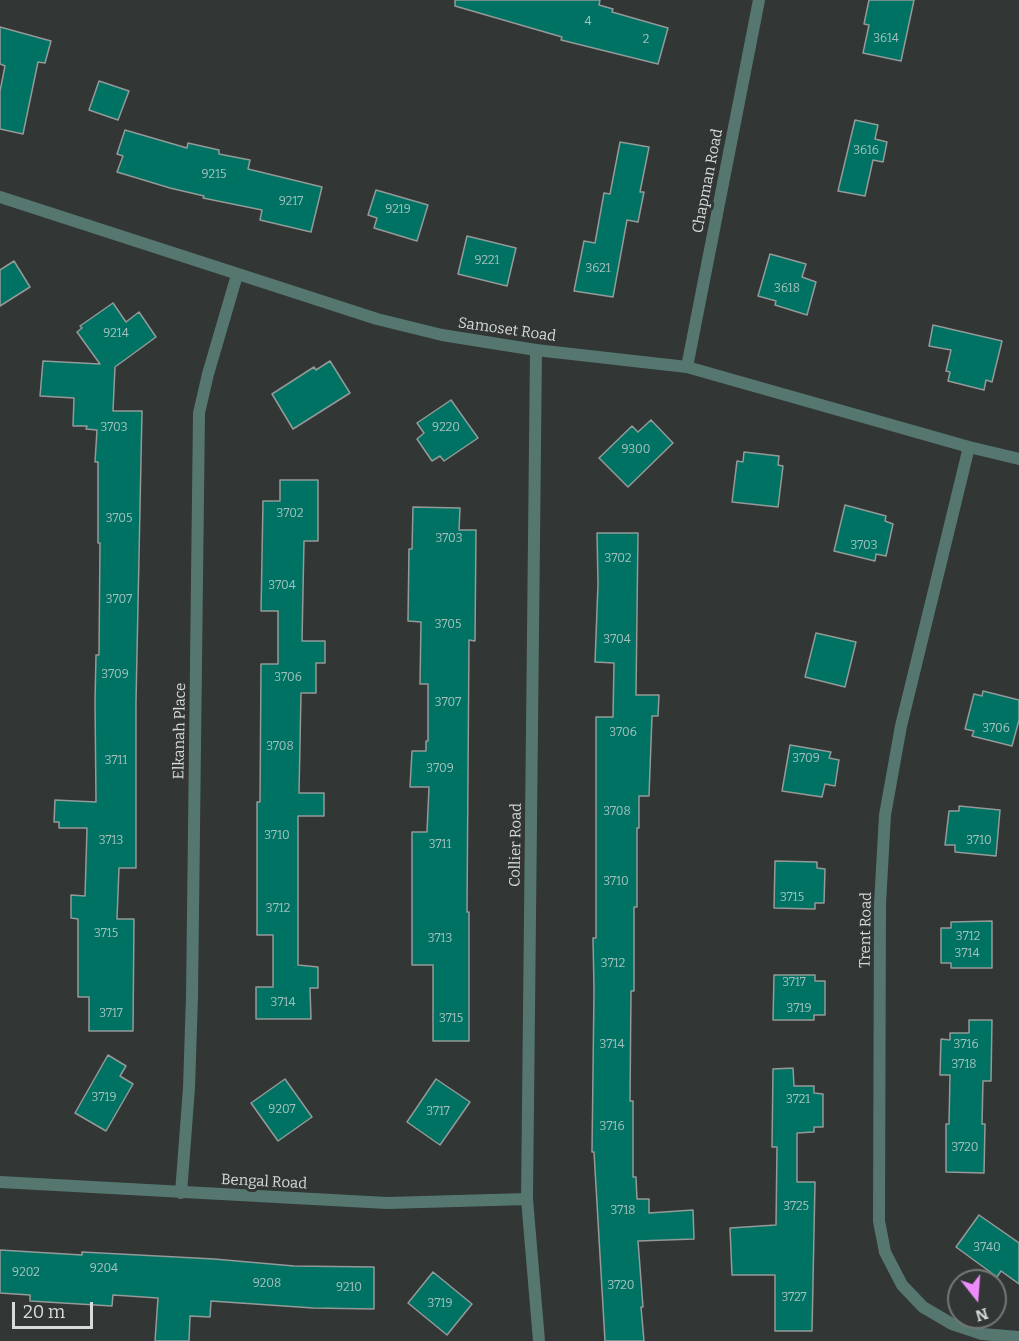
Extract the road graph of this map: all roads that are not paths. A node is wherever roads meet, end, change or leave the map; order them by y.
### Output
1 (759, 0) edge
2 (0, 197) edge
3 (237, 275) junction
4 (536, 350) junction
5 (687, 367) junction
6 (969, 447) junction
7 (1019, 459) edge
8 (0, 1182) edge
9 (181, 1193) junction
10 (527, 1199) junction
11 (1019, 1336) edge
12 (539, 1341) edge

1 - 5 street, Chapman Road
2 - 3 street, Samoset Road
3 - 4 street, Samoset Road
3 - 9 street, Elkanah Place
4 - 5 street, Samoset Road
4 - 10 street, Collier Road
5 - 6 street, Samoset Road
6 - 7 street, Samoset Road
6 - 11 street, Trent Road
8 - 9 street, Bengal Road
9 - 10 street, Bengal Road
10 - 12 street, Collier Road

